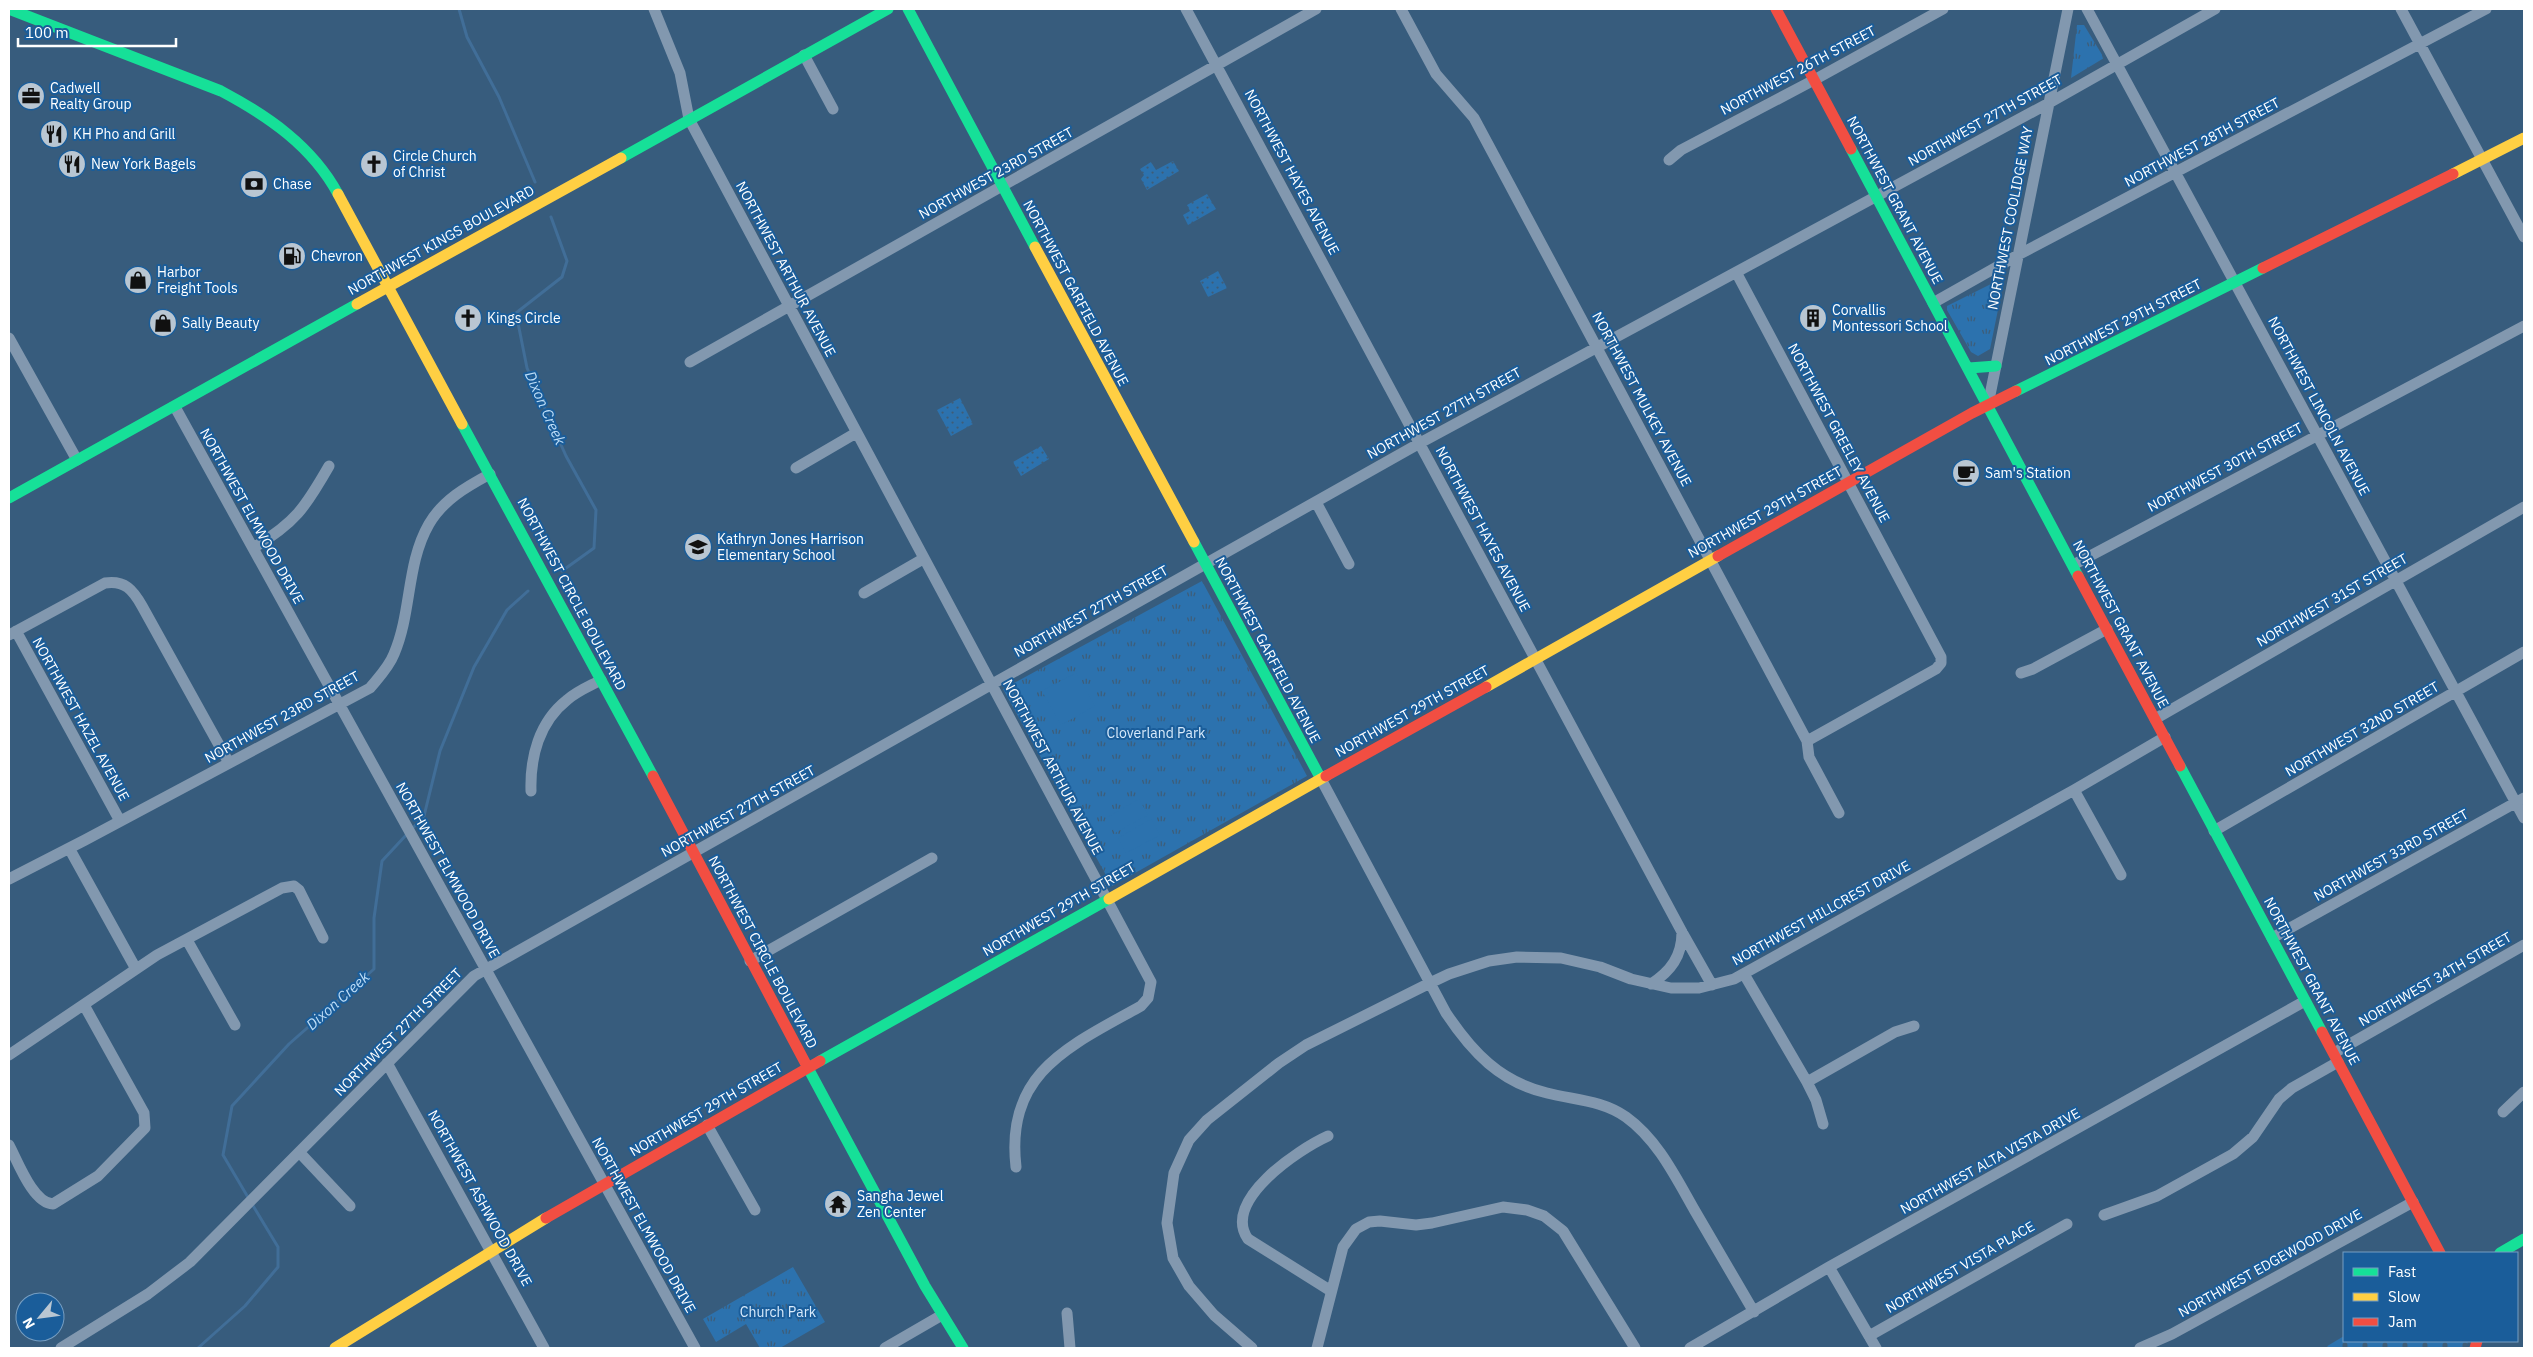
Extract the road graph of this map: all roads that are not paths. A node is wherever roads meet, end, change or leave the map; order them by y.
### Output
1 (9, 9) edge
2 (654, 9) edge
3 (888, 9) edge
4 (908, 9) edge
5 (1186, 9) edge
6 (1316, 9) edge
7 (1401, 9) edge
8 (1776, 9) edge
9 (1942, 9) edge
10 (2068, 9) edge
11 (2088, 9) edge
12 (2215, 9) edge
13 (2401, 9) edge
14 (2486, 9) edge
15 (2420, 43) junction
16 (804, 55) junction
17 (2116, 64) junction
18 (1217, 65) junction
19 (1814, 80) junction
20 (2049, 103) junction
21 (834, 109) dead end
22 (689, 119) junction
23 (2524, 138) edge
24 (2482, 159) junction
25 (1669, 160) dead end
26 (2176, 173) junction
27 (1002, 186) junction
28 (1876, 197) junction
29 (2524, 237) edge
30 (2018, 254) junction
31 (1736, 272) junction
32 (2236, 282) junction
33 (390, 287) junction
34 (1933, 303) junction
35 (788, 307) junction
36 (2524, 326) edge
37 (9, 338) edge
38 (1597, 346) junction
39 (690, 362) dead end
40 (1996, 366) junction
41 (1969, 368) junction
42 (1988, 405) junction
43 (175, 407) junction
44 (856, 433) junction
45 (2318, 435) junction
46 (1420, 443) junction
47 (77, 460) junction
48 (329, 466) dead end
49 (796, 468) dead end
50 (490, 474) junction
51 (1848, 482) junction
52 (9, 498) edge
53 (1316, 502) junction
54 (2524, 507) edge
55 (253, 548) junction
56 (923, 559) junction
57 (1711, 559) junction
58 (1205, 564) junction
59 (1349, 564) dead end
60 (2073, 565) junction
61 (2396, 581) junction
62 (864, 592) dead end
63 (2107, 628) junction
64 (12, 633) edge
65 (2524, 652) edge
66 (1535, 658) junction
67 (2021, 673) dead end
68 (601, 680) junction
69 (992, 684) junction
70 (2456, 692) junction
71 (339, 703) junction
72 (2155, 719) junction
73 (2165, 737) junction
74 (1807, 742) junction
75 (229, 763) junction
76 (1321, 779) junction
77 (2074, 790) junction
78 (531, 792) dead end
79 (2520, 801) edge
80 (1838, 813) dead end
81 (2524, 818) edge
82 (120, 820) junction
83 (2214, 830) junction
84 (69, 848) junction
85 (694, 853) junction
86 (932, 858) dead end
87 (2121, 875) dead end
88 (9, 879) edge
89 (1107, 899) junction
90 (1682, 932) junction
91 (323, 938) dead end
92 (2272, 938) junction
93 (187, 940) junction
94 (2524, 945) edge
95 (750, 960) junction
96 (136, 969) junction
97 (486, 969) junction
98 (1744, 974) junction
99 (1430, 983) junction
100 (1652, 984) junction
101 (1712, 986) junction
102 (2305, 1001) junction
103 (84, 1006) junction
104 (235, 1025) dead end
105 (1914, 1026) dead end
106 (9, 1055) edge
107 (2336, 1057) junction
108 (387, 1063) junction
109 (808, 1068) junction
110 (1807, 1082) junction
111 (2524, 1092) edge
112 (2503, 1112) dead end
113 (1823, 1124) dead end
114 (707, 1125) junction
115 (1328, 1136) dead end
116 (9, 1146) edge
117 (300, 1153) junction
118 (1016, 1167) dead end
119 (604, 1184) junction
120 (2413, 1202) junction
121 (350, 1206) dead end
122 (755, 1210) dead end
123 (2104, 1215) dead end
124 (2066, 1224) dead end
125 (2524, 1239) edge
126 (493, 1252) junction
127 (2439, 1252) edge
128 (2503, 1252) edge
129 (1829, 1267) junction
130 (1331, 1291) junction
131 (1754, 1312) junction
132 (1067, 1313) dead end
133 (942, 1316) junction
134 (1869, 1336) junction
135 (61, 1348) edge
136 (336, 1348) edge
137 (544, 1348) edge
138 (695, 1348) edge
139 (885, 1348) edge
140 (963, 1348) edge
141 (1070, 1348) edge
142 (1252, 1348) edge
143 (1317, 1348) edge
144 (1635, 1348) edge
145 (1690, 1348) edge
146 (1876, 1348) edge
147 (2140, 1348) edge

1 - 33 street, NORTHWEST CIRCLE BOULEVARD
2 - 22 street, NORTHWEST ARTHUR AVENUE
3 - 16 street, NORTHWEST KINGS BOULEVARD
4 - 27 street, NORTHWEST GARFIELD AVENUE
5 - 18 street, NORTHWEST HAYES AVENUE
6 - 18 street, NORTHWEST 23RD STREET
7 - 38 street, NORTHWEST MULKEY AVENUE
8 - 19 street, NORTHWEST GRANT AVENUE
9 - 19 street, NORTHWEST 26TH STREET
10 - 20 street, NORTHWEST COOLIDGE WAY
11 - 17 street, NORTHWEST LINCOLN AVENUE
12 - 17 street, NORTHWEST 27TH STREET
13 - 15 street
14 - 15 street, NORTHWEST 28TH STREET
15 - 24 street
15 - 26 street, NORTHWEST 28TH STREET
16 - 21 street
16 - 22 street, NORTHWEST KINGS BOULEVARD
17 - 20 street, NORTHWEST 27TH STREET
17 - 26 street, NORTHWEST LINCOLN AVENUE
18 - 27 street, NORTHWEST 23RD STREET
18 - 46 street, NORTHWEST HAYES AVENUE
19 - 25 street, NORTHWEST 26TH STREET
19 - 28 street, NORTHWEST GRANT AVENUE
20 - 28 street, NORTHWEST 27TH STREET
20 - 30 street, NORTHWEST COOLIDGE WAY
22 - 33 street, NORTHWEST KINGS BOULEVARD
22 - 35 street, NORTHWEST ARTHUR AVENUE
23 - 24 street, NORTHWEST 29TH STREET
24 - 29 street
24 - 32 street, NORTHWEST 29TH STREET
26 - 30 street, NORTHWEST 28TH STREET
26 - 32 street, NORTHWEST LINCOLN AVENUE
27 - 35 street, NORTHWEST 23RD STREET
27 - 58 street, NORTHWEST GARFIELD AVENUE
28 - 31 street, NORTHWEST 27TH STREET
28 - 34 street, NORTHWEST GRANT AVENUE
30 - 34 street, NORTHWEST 28TH STREET
30 - 40 street, NORTHWEST COOLIDGE WAY
31 - 38 street, NORTHWEST 27TH STREET
31 - 51 street, NORTHWEST GREELEY AVENUE
32 - 42 street, NORTHWEST 29TH STREET
32 - 45 street, NORTHWEST LINCOLN AVENUE
33 - 43 street, NORTHWEST KINGS BOULEVARD
33 - 50 street, NORTHWEST CIRCLE BOULEVARD
34 - 41 street, NORTHWEST GRANT AVENUE
35 - 39 street, NORTHWEST 23RD STREET
35 - 44 street, NORTHWEST ARTHUR AVENUE
36 - 45 street, NORTHWEST 30TH STREET
37 - 47 street
38 - 46 street, NORTHWEST 27TH STREET
38 - 57 street, NORTHWEST MULKEY AVENUE
40 - 41 street
40 - 42 street, NORTHWEST COOLIDGE WAY
41 - 42 street, NORTHWEST GRANT AVENUE
42 - 51 street, NORTHWEST 29TH STREET
42 - 60 street, NORTHWEST GRANT AVENUE
43 - 47 street, NORTHWEST KINGS BOULEVARD
43 - 55 street, NORTHWEST ELMWOOD DRIVE
44 - 49 street
44 - 56 street, NORTHWEST ARTHUR AVENUE
45 - 60 street, NORTHWEST 30TH STREET
45 - 61 street, NORTHWEST LINCOLN AVENUE
46 - 53 street, NORTHWEST 27TH STREET
46 - 66 street, NORTHWEST HAYES AVENUE
47 - 52 street, NORTHWEST KINGS BOULEVARD
48 - 55 street
50 - 68 street, NORTHWEST CIRCLE BOULEVARD
50 - 71 street, NORTHWEST 23RD STREET
51 - 57 street, NORTHWEST 29TH STREET
51 - 74 street, NORTHWEST GREELEY AVENUE
53 - 58 street, NORTHWEST 27TH STREET
53 - 59 street
54 - 61 street, NORTHWEST 31ST STREET
55 - 71 street, NORTHWEST ELMWOOD DRIVE
56 - 62 street
56 - 69 street, NORTHWEST ARTHUR AVENUE
57 - 66 street, NORTHWEST 29TH STREET
57 - 74 street, NORTHWEST MULKEY AVENUE
58 - 69 street, NORTHWEST 27TH STREET
58 - 76 street, NORTHWEST GARFIELD AVENUE
60 - 63 street, NORTHWEST GRANT AVENUE
61 - 70 street, NORTHWEST LINCOLN AVENUE
61 - 72 street, NORTHWEST 31ST STREET
63 - 67 street
63 - 72 street, NORTHWEST GRANT AVENUE
64 - 75 street
64 - 82 street, NORTHWEST HAZEL AVENUE
65 - 70 street, NORTHWEST 32ND STREET
66 - 76 street, NORTHWEST 29TH STREET
66 - 90 street, NORTHWEST HAYES AVENUE
68 - 78 street
68 - 85 street, NORTHWEST CIRCLE BOULEVARD
69 - 85 street, NORTHWEST 27TH STREET
69 - 89 street, NORTHWEST ARTHUR AVENUE
70 - 79 street, NORTHWEST LINCOLN AVENUE
70 - 83 street, NORTHWEST 32ND STREET
71 - 75 street, NORTHWEST 23RD STREET
71 - 97 street, NORTHWEST ELMWOOD DRIVE
72 - 73 street, NORTHWEST GRANT AVENUE
73 - 77 street, NORTHWEST HILLCREST DRIVE
73 - 83 street, NORTHWEST GRANT AVENUE
74 - 80 street, NORTHWEST MULKEY AVENUE
75 - 82 street, NORTHWEST 23RD STREET
76 - 89 street, NORTHWEST 29TH STREET
76 - 99 street, NORTHWEST GARFIELD AVENUE
77 - 87 street
77 - 98 street, NORTHWEST HILLCREST DRIVE
79 - 81 street, NORTHWEST LINCOLN AVENUE
79 - 92 street, NORTHWEST 33RD STREET
82 - 84 street, NORTHWEST 23RD STREET
83 - 92 street, NORTHWEST GRANT AVENUE
84 - 88 street, NORTHWEST 23RD STREET
84 - 96 street
85 - 95 street, NORTHWEST CIRCLE BOULEVARD
85 - 97 street, NORTHWEST 27TH STREET
86 - 95 street
89 - 109 street, NORTHWEST 29TH STREET
89 - 118 street, NORTHWEST ARTHUR AVENUE
90 - 100 street
90 - 101 street, NORTHWEST HAYES AVENUE
91 - 93 street
92 - 102 street, NORTHWEST GRANT AVENUE
93 - 96 street
93 - 104 street
94 - 107 street, NORTHWEST 34TH STREET
95 - 109 street, NORTHWEST CIRCLE BOULEVARD
96 - 103 street
97 - 108 street, NORTHWEST 27TH STREET
97 - 119 street, NORTHWEST ELMWOOD DRIVE
98 - 101 street, NORTHWEST HILLCREST DRIVE
98 - 110 street
99 - 100 street, NORTHWEST HILLCREST DRIVE
99 - 131 street, NORTHWEST GARFIELD AVENUE
99 - 142 street, NORTHWEST HILLCREST DRIVE
100 - 101 street, NORTHWEST HILLCREST DRIVE
102 - 107 street, NORTHWEST GRANT AVENUE
102 - 129 street, NORTHWEST ALTA VISTA DRIVE
103 - 106 street
103 - 116 street
105 - 110 street
107 - 120 street, NORTHWEST GRANT AVENUE
107 - 123 street, NORTHWEST 34TH STREET
108 - 117 street, NORTHWEST 27TH STREET
108 - 126 street, NORTHWEST ASHWOOD DRIVE
109 - 114 street, NORTHWEST 29TH STREET
109 - 133 street, NORTHWEST CIRCLE BOULEVARD
110 - 113 street
111 - 112 street
114 - 119 street, NORTHWEST 29TH STREET
114 - 122 street
115 - 130 street
117 - 121 street
117 - 135 street, NORTHWEST 27TH STREET
119 - 126 street, NORTHWEST 29TH STREET
119 - 138 street, NORTHWEST ELMWOOD DRIVE
120 - 127 street, NORTHWEST GRANT AVENUE
120 - 147 street, NORTHWEST EDGEWOOD DRIVE
124 - 134 street, NORTHWEST VISTA PLACE
125 - 128 street
126 - 136 street, NORTHWEST 29TH STREET
126 - 137 street, NORTHWEST ASHWOOD DRIVE
129 - 131 street, NORTHWEST ALTA VISTA DRIVE
129 - 134 street
130 - 143 street
130 - 144 street
131 - 145 street, NORTHWEST ALTA VISTA DRIVE
132 - 141 street
133 - 139 street
133 - 140 street, NORTHWEST CIRCLE BOULEVARD
134 - 146 street

